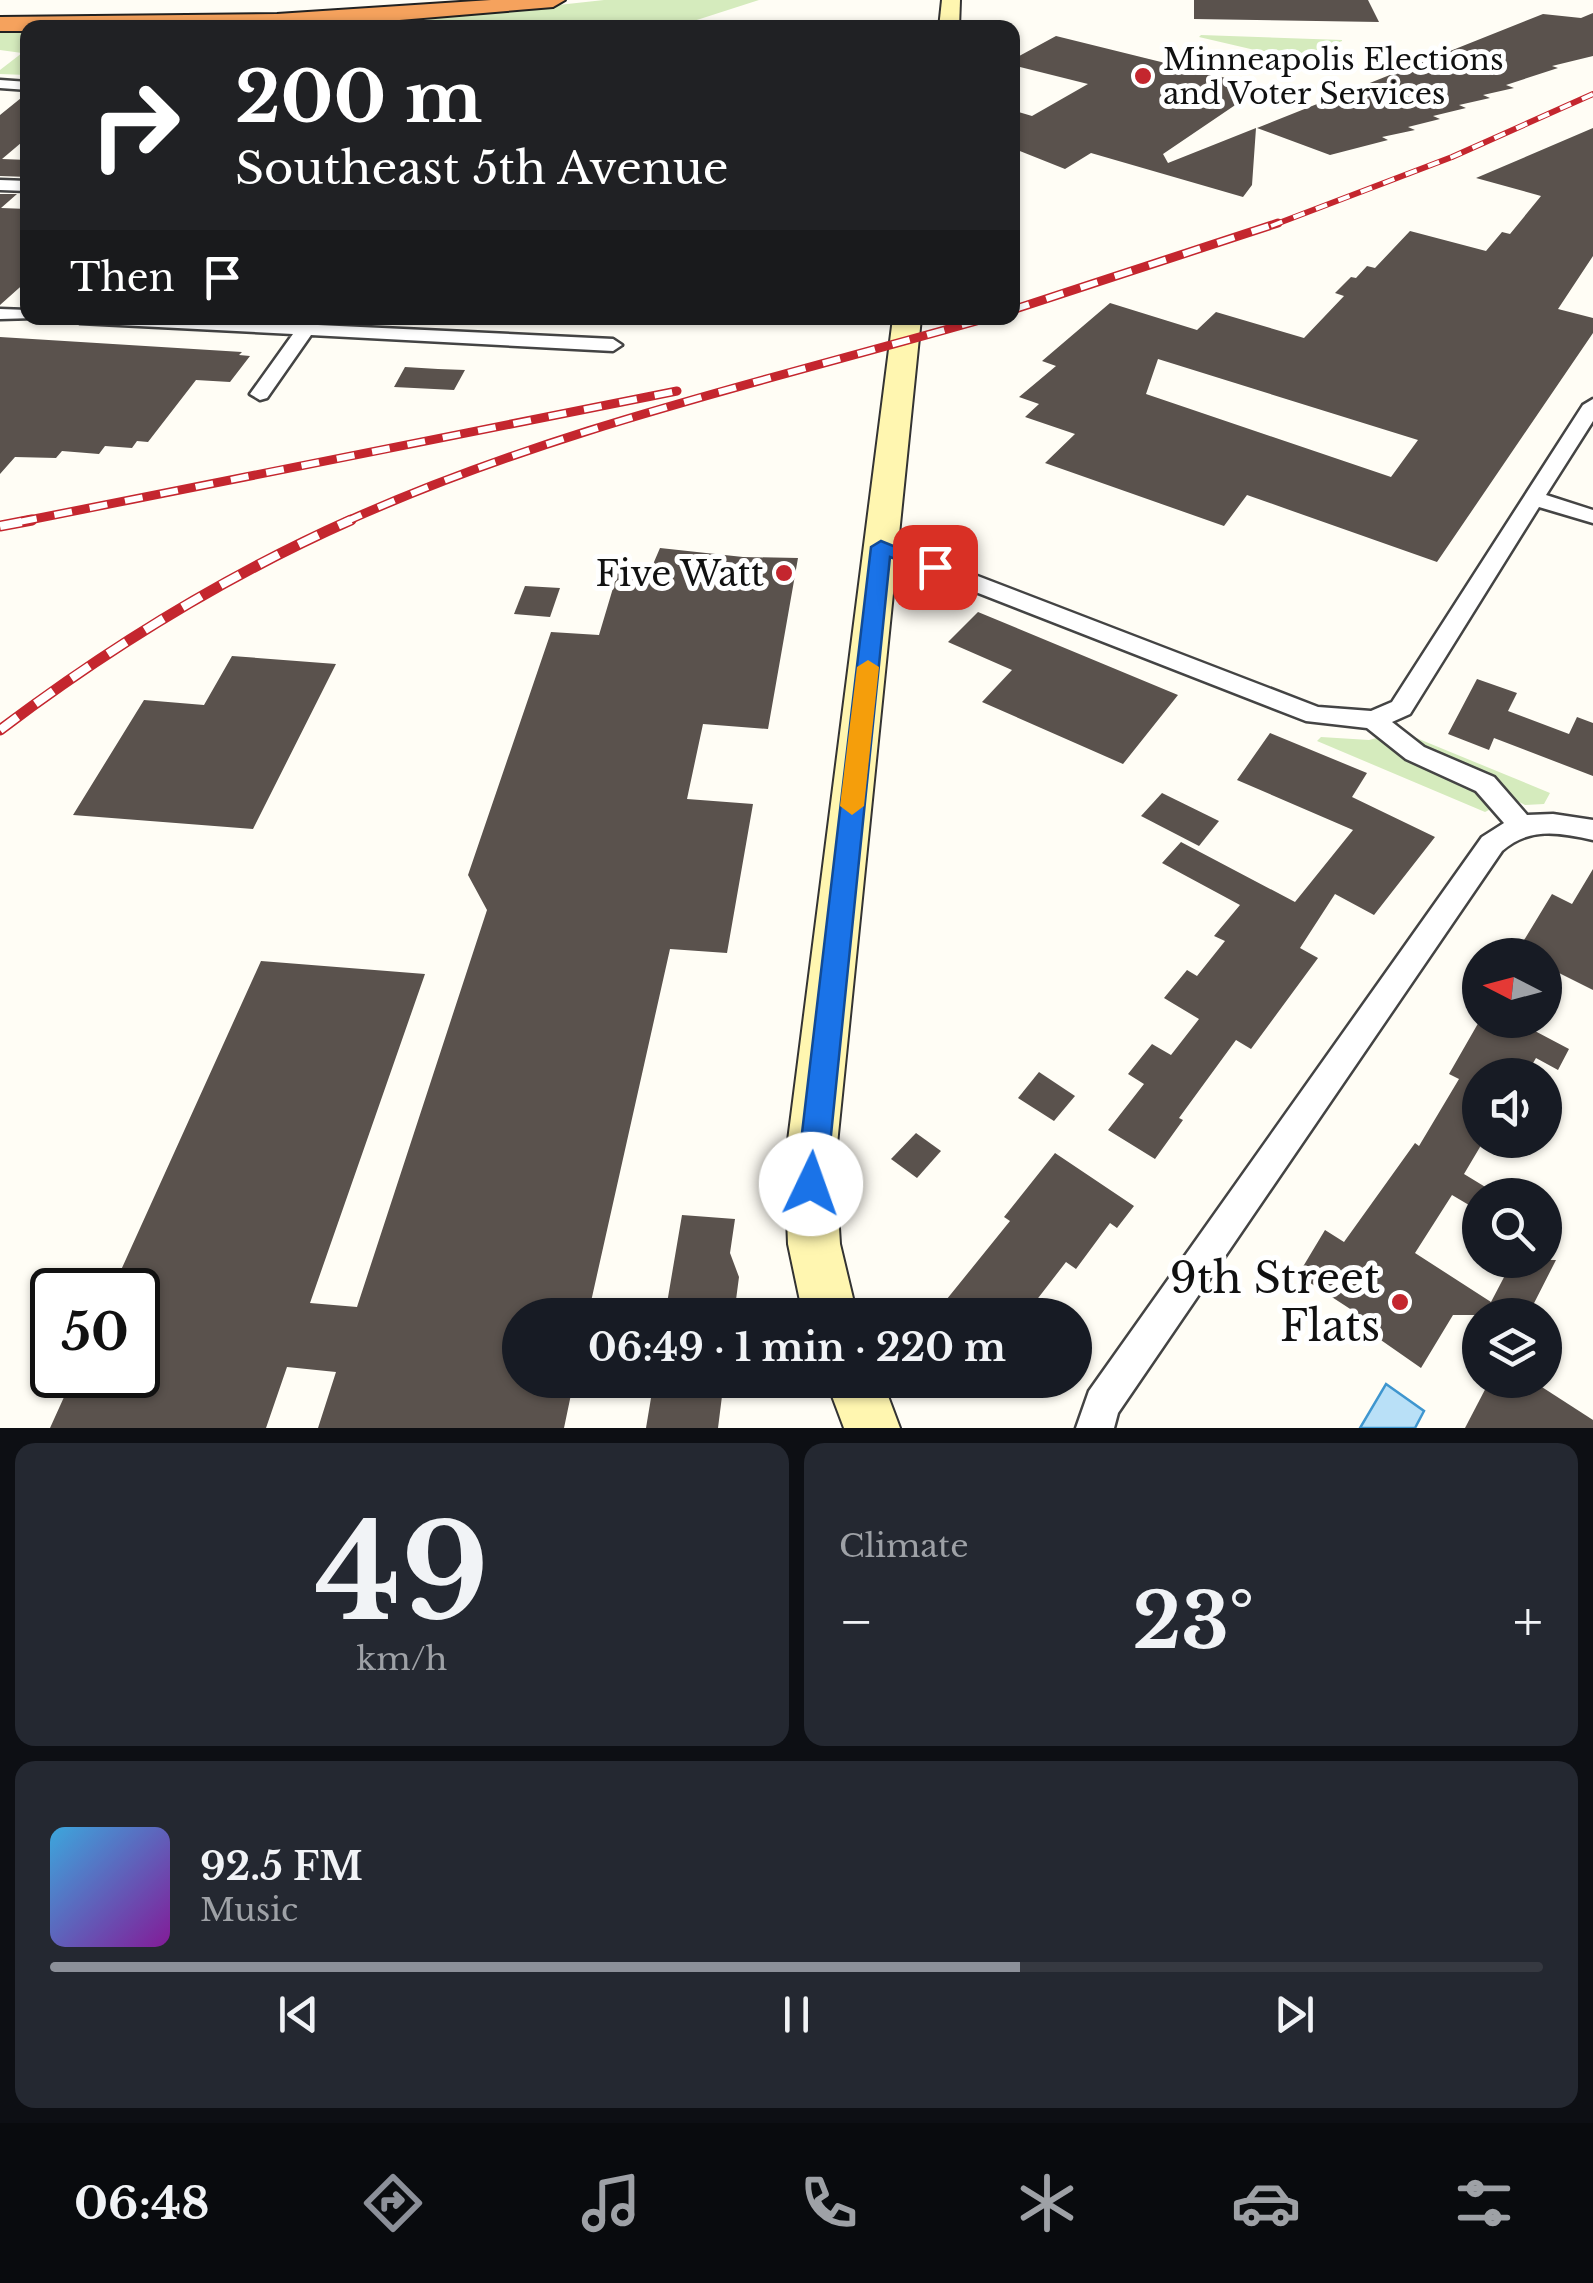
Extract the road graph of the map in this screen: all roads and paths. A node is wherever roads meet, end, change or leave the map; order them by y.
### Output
1 (406, 0) edge
2 (553, 0) edge
3 (0, 7) edge
4 (196, 20) edge
5 (309, 325) edge
6 (338, 325) edge
7 (906, 325) edge
8 (613, 345) dead end
9 (260, 394) dead end
10 (1593, 405) edge
11 (1534, 498) junction
12 (1593, 517) edge
13 (881, 547) junction
14 (1374, 720) junction
15 (1521, 827) junction
16 (1593, 830) edge
17 (826, 1298) edge
18 (861, 1398) edge
19 (872, 1428) edge
20 (1094, 1428) edge

1 - 3 highway
2 - 4 highway
5 - 9 street
6 - 8 street
7 - 13 main road
10 - 11 street
11 - 12 street
11 - 14 street
13 - 14 street
13 - 17 main road
14 - 15 street
15 - 16 street
15 - 20 street
18 - 19 main road

